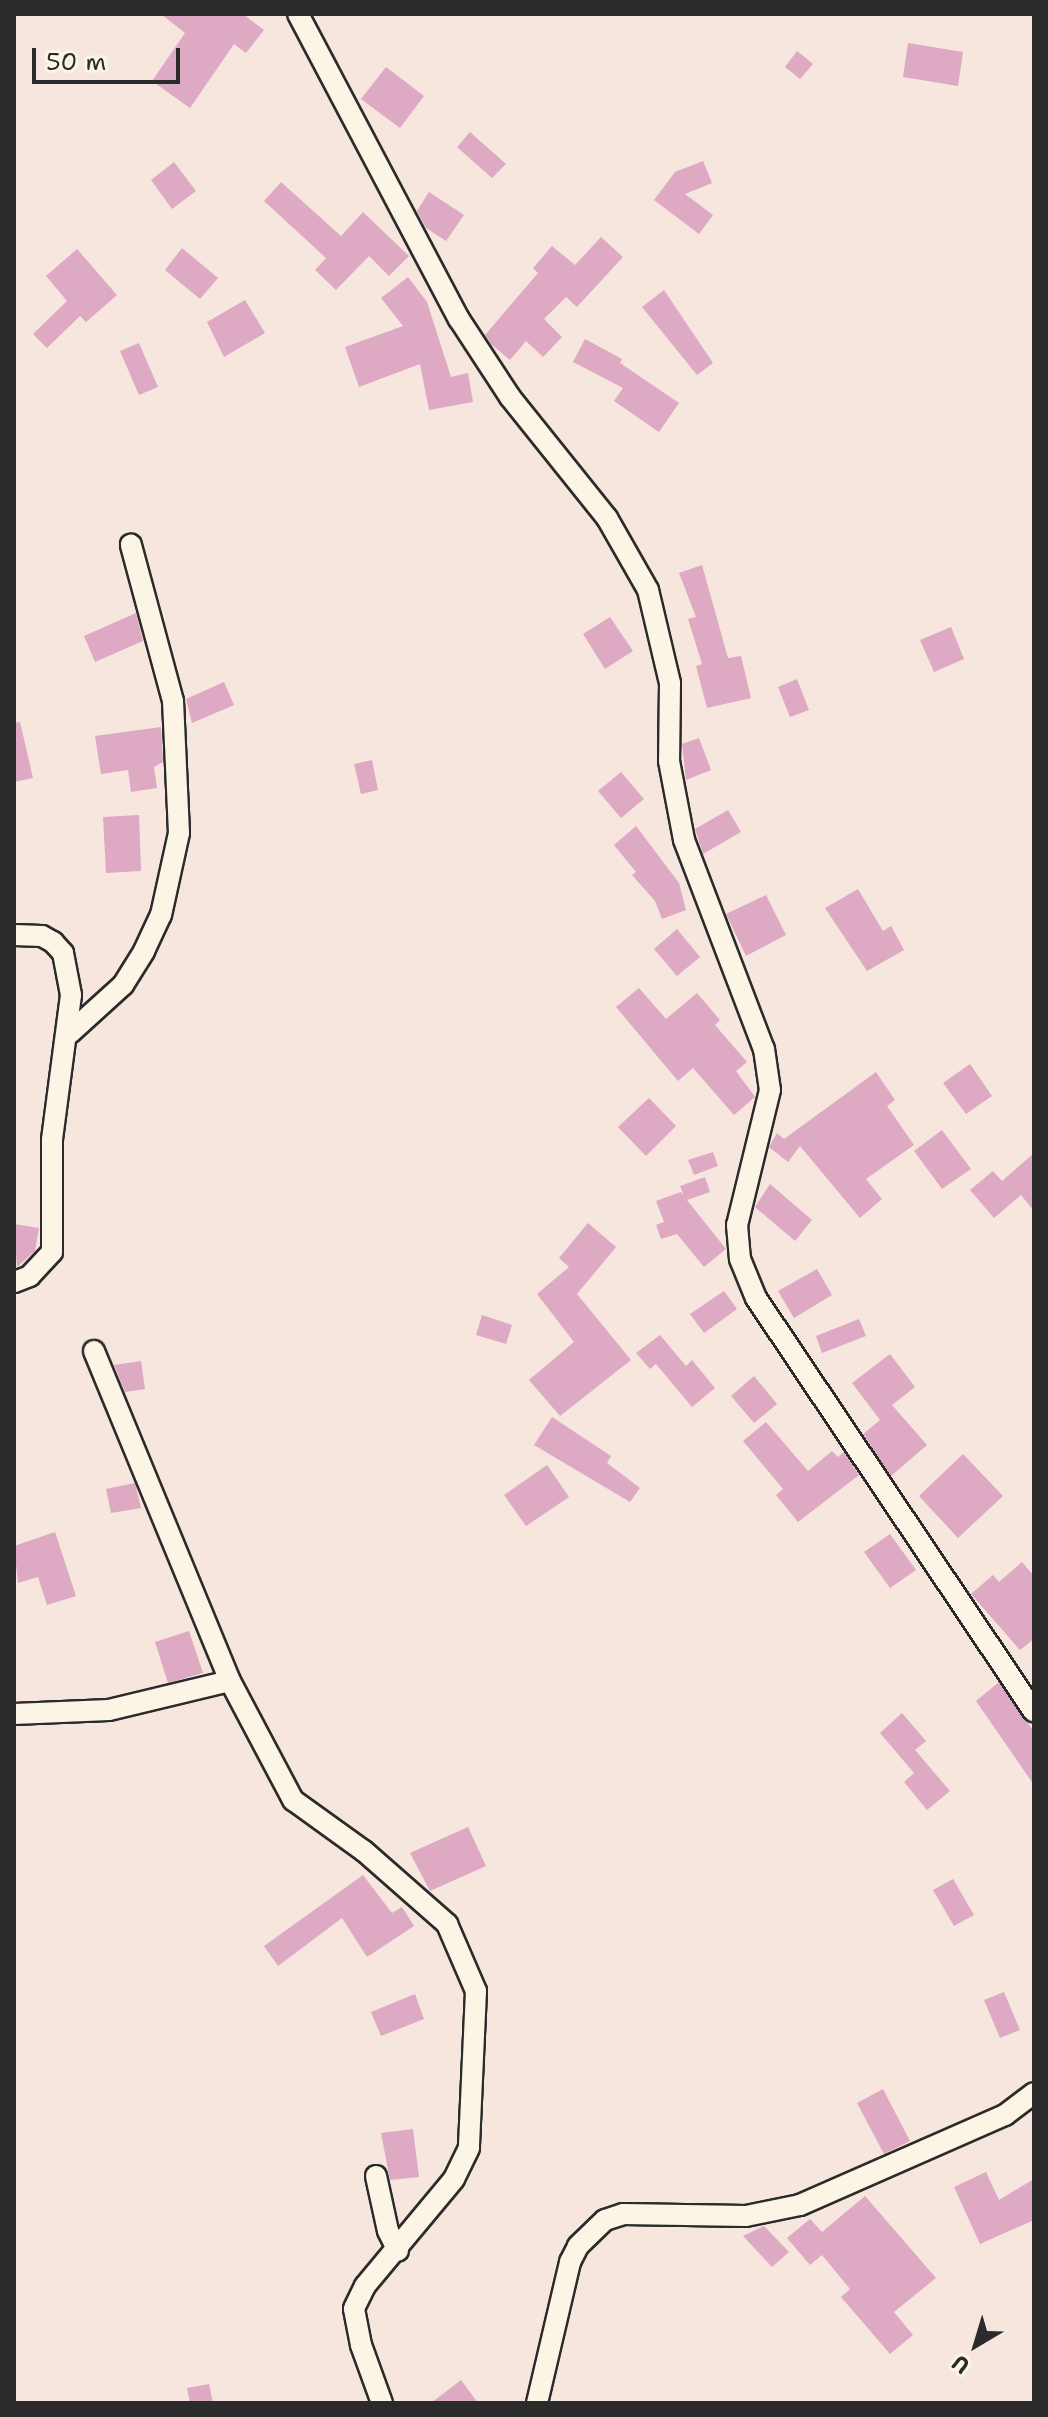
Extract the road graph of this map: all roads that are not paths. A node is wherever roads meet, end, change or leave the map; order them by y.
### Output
1 (298, 14) edge
2 (131, 545) dead end
3 (14, 935) edge
4 (70, 1033) junction
5 (14, 1282) edge
6 (94, 1351) dead end
7 (230, 1681) junction
8 (1034, 1711) edge
9 (14, 1714) edge
10 (1034, 2093) edge
11 (376, 2176) dead end
12 (398, 2251) junction
13 (382, 2403) edge
14 (537, 2403) edge

1 - 8 street
2 - 4 street
3 - 4 street
4 - 5 street
6 - 7 street
7 - 9 street
7 - 12 street
10 - 14 street
11 - 12 street
12 - 13 street

